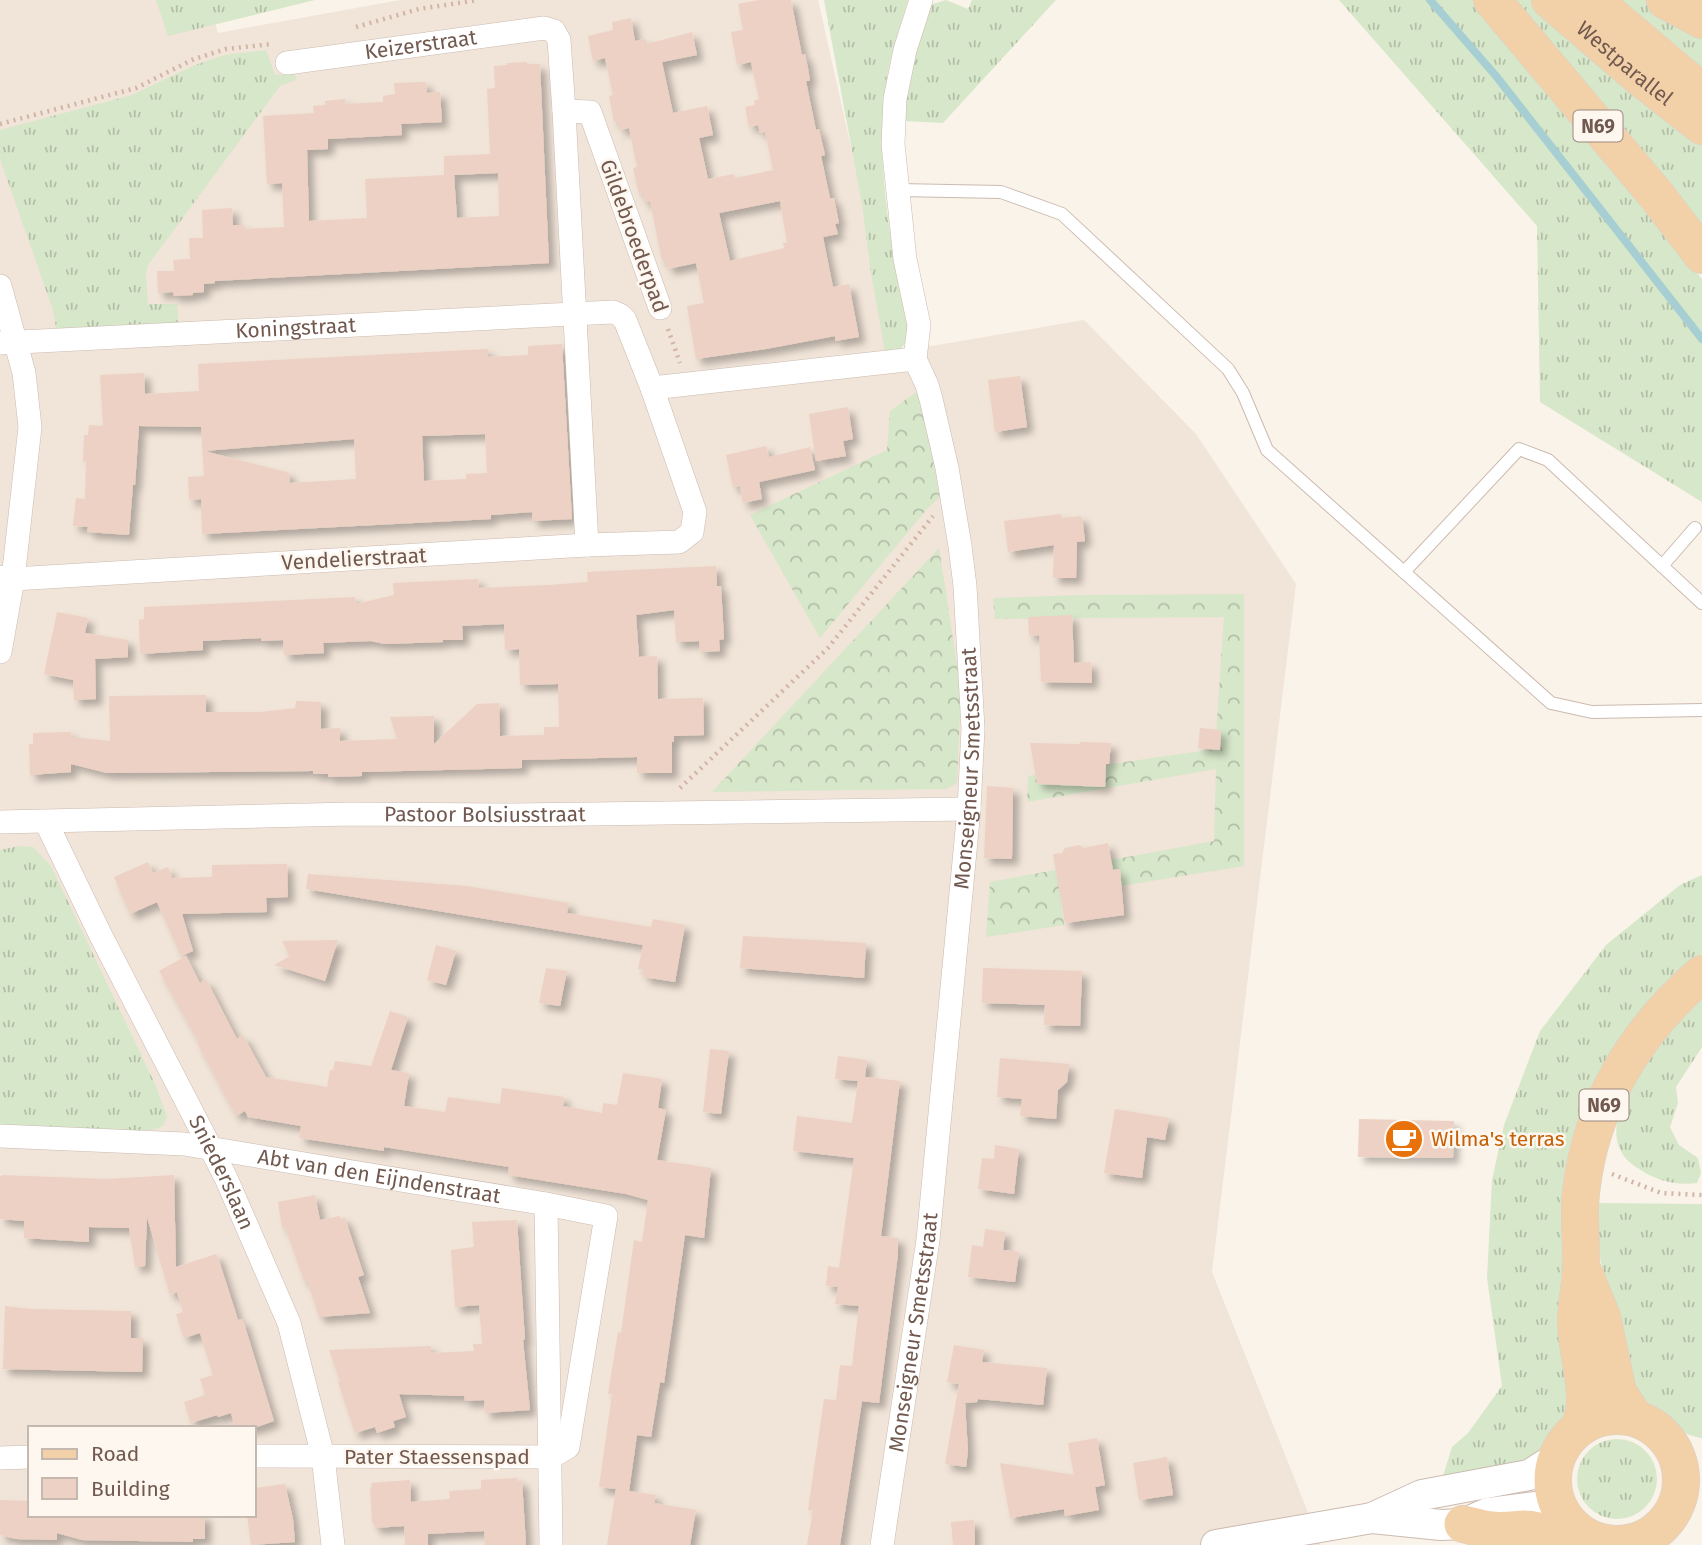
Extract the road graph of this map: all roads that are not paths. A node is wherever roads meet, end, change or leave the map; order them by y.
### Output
1 (921, 0) edge
2 (1492, 0) edge
3 (1550, 0) edge
4 (1592, 0) edge
5 (1665, 0) edge
6 (1702, 20) edge
7 (554, 31) joint
8 (281, 54) road end
9 (1702, 92) edge
10 (564, 111) junction
11 (1702, 126) edge
12 (898, 190) junction
13 (1702, 255) edge
14 (0, 286) edge
15 (660, 308) road end
16 (575, 315) junction
17 (8, 342) edge
18 (915, 359) junction
19 (652, 388) junction
20 (1695, 528) dead end
21 (692, 532) joint
22 (587, 545) junction
23 (1662, 566) junction
24 (1404, 572) junction
25 (7, 578) edge
26 (1702, 603) edge
27 (0, 652) edge
28 (1702, 710) edge
29 (968, 809) junction
30 (0, 822) edge
31 (46, 822) junction
32 (1702, 974) edge
33 (0, 1136) edge
34 (211, 1149) junction
35 (546, 1204) junction
36 (1581, 1266) junction
37 (1634, 1418) junction
38 (1580, 1426) junction
39 (1685, 1443) edge
40 (256, 1456) edge
41 (323, 1456) junction
42 (28, 1457) edge
43 (551, 1457) junction
44 (0, 1458) edge
45 (1556, 1458) junction
46 (1694, 1498) edge
47 (1372, 1518) junction
48 (1464, 1524) joint
49 (1558, 1534) edge
50 (333, 1545) edge
51 (551, 1545) edge
52 (882, 1545) edge
53 (1216, 1545) edge
54 (1676, 1545) edge

1 - 12 street, Monseigneur Smetsstraat
2 - 13 main road, N69
3 - 11 main road, Westparallel
4 - 9 main road, Westparallel
5 - 6 main road
7 - 8 street, Keizerstraat
7 - 10 street, Gildebroederpad
10 - 15 street, Gildebroederpad
10 - 16 street, Gildebroederpad
12 - 18 street, Monseigneur Smetsstraat
12 - 24 lane
14 - 17 street
16 - 17 street, Koningstraat
16 - 19 street, Koningstraat
16 - 22 street
17 - 25 street
18 - 19 street
18 - 29 street, Monseigneur Smetsstraat
19 - 21 street, Koningstraat
20 - 23 lane
21 - 22 street, Vendelierstraat
22 - 25 street, Vendelierstraat
23 - 24 lane
23 - 26 lane
24 - 28 lane
25 - 27 street
29 - 31 street, Pastoor Bolsiusstraat
29 - 52 street, Monseigneur Smetsstraat
30 - 31 street, Pastoor Bolsiusstraat
31 - 34 street, Sniederslaan
32 - 36 main road, N69
33 - 34 street, Abt van den Eijndenstraat
34 - 35 street, Abt van den Eijndenstraat
34 - 41 street, Sniederslaan
35 - 43 street
35 - 43 street, Abt van den Eijndenstraat
36 - 37 main road, N69
36 - 38 main road, N69
37 - 38 main road
37 - 39 main road
38 - 45 main road
39 - 46 main road
40 - 41 street, Pater Staessenspad
41 - 43 street, Pater Staessenspad
41 - 50 street, Sniederslaan
42 - 44 street
43 - 51 street
45 - 47 street
45 - 49 main road
46 - 49 main road
46 - 54 main road
47 - 48 street
47 - 53 street
48 - 49 main road

